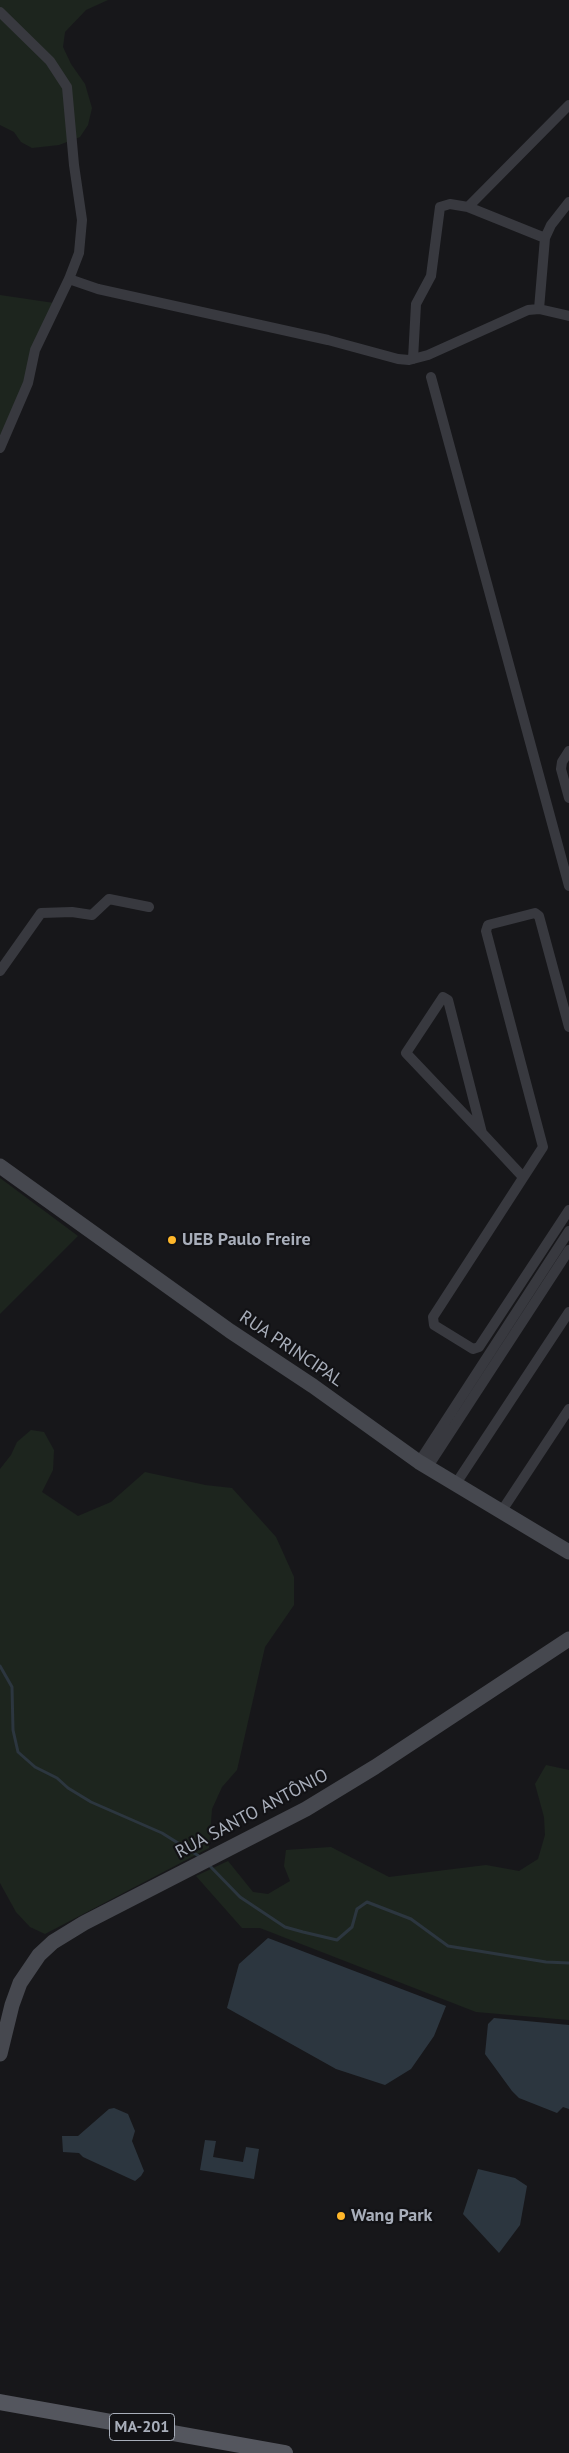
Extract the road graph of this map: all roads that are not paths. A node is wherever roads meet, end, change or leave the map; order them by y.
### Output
1 (0, 12) edge
2 (569, 105) edge
3 (569, 202) edge
4 (468, 207) junction
5 (546, 238) junction
6 (70, 279) junction
7 (539, 310) junction
8 (569, 316) edge
9 (413, 359) junction
10 (431, 377) dead end
11 (0, 448) edge
12 (569, 751) edge
13 (569, 798) edge
14 (569, 886) edge
15 (149, 907) dead end
16 (0, 971) edge
17 (569, 1027) edge
18 (482, 1133) junction
19 (0, 1166) edge
20 (523, 1177) junction
21 (569, 1210) edge
22 (569, 1232) edge
23 (569, 1250) edge
24 (569, 1312) edge
25 (569, 1409) edge
26 (423, 1465) junction
27 (456, 1485) junction
28 (501, 1512) junction
29 (569, 1552) edge
30 (569, 1640) edge
31 (0, 2054) edge
32 (0, 2402) edge
33 (284, 2453) edge

1 - 6 street
2 - 4 street
3 - 5 street
4 - 5 street
4 - 9 street
5 - 7 street
6 - 9 street
6 - 11 street
7 - 8 street
7 - 9 street
10 - 14 street
12 - 13 street
15 - 16 street
17 - 20 street
18 - 18 street
18 - 20 street
19 - 26 main road, RUA PRINCIPAL
20 - 21 street
22 - 26 street
23 - 26 street
24 - 27 street
25 - 28 street
26 - 27 main road, RUA PRINCIPAL
27 - 28 main road, RUA PRINCIPAL
28 - 29 main road, RUA PRINCIPAL
30 - 31 main road, RUA SANTO ANTÔNIO
32 - 33 main road, MA-201

